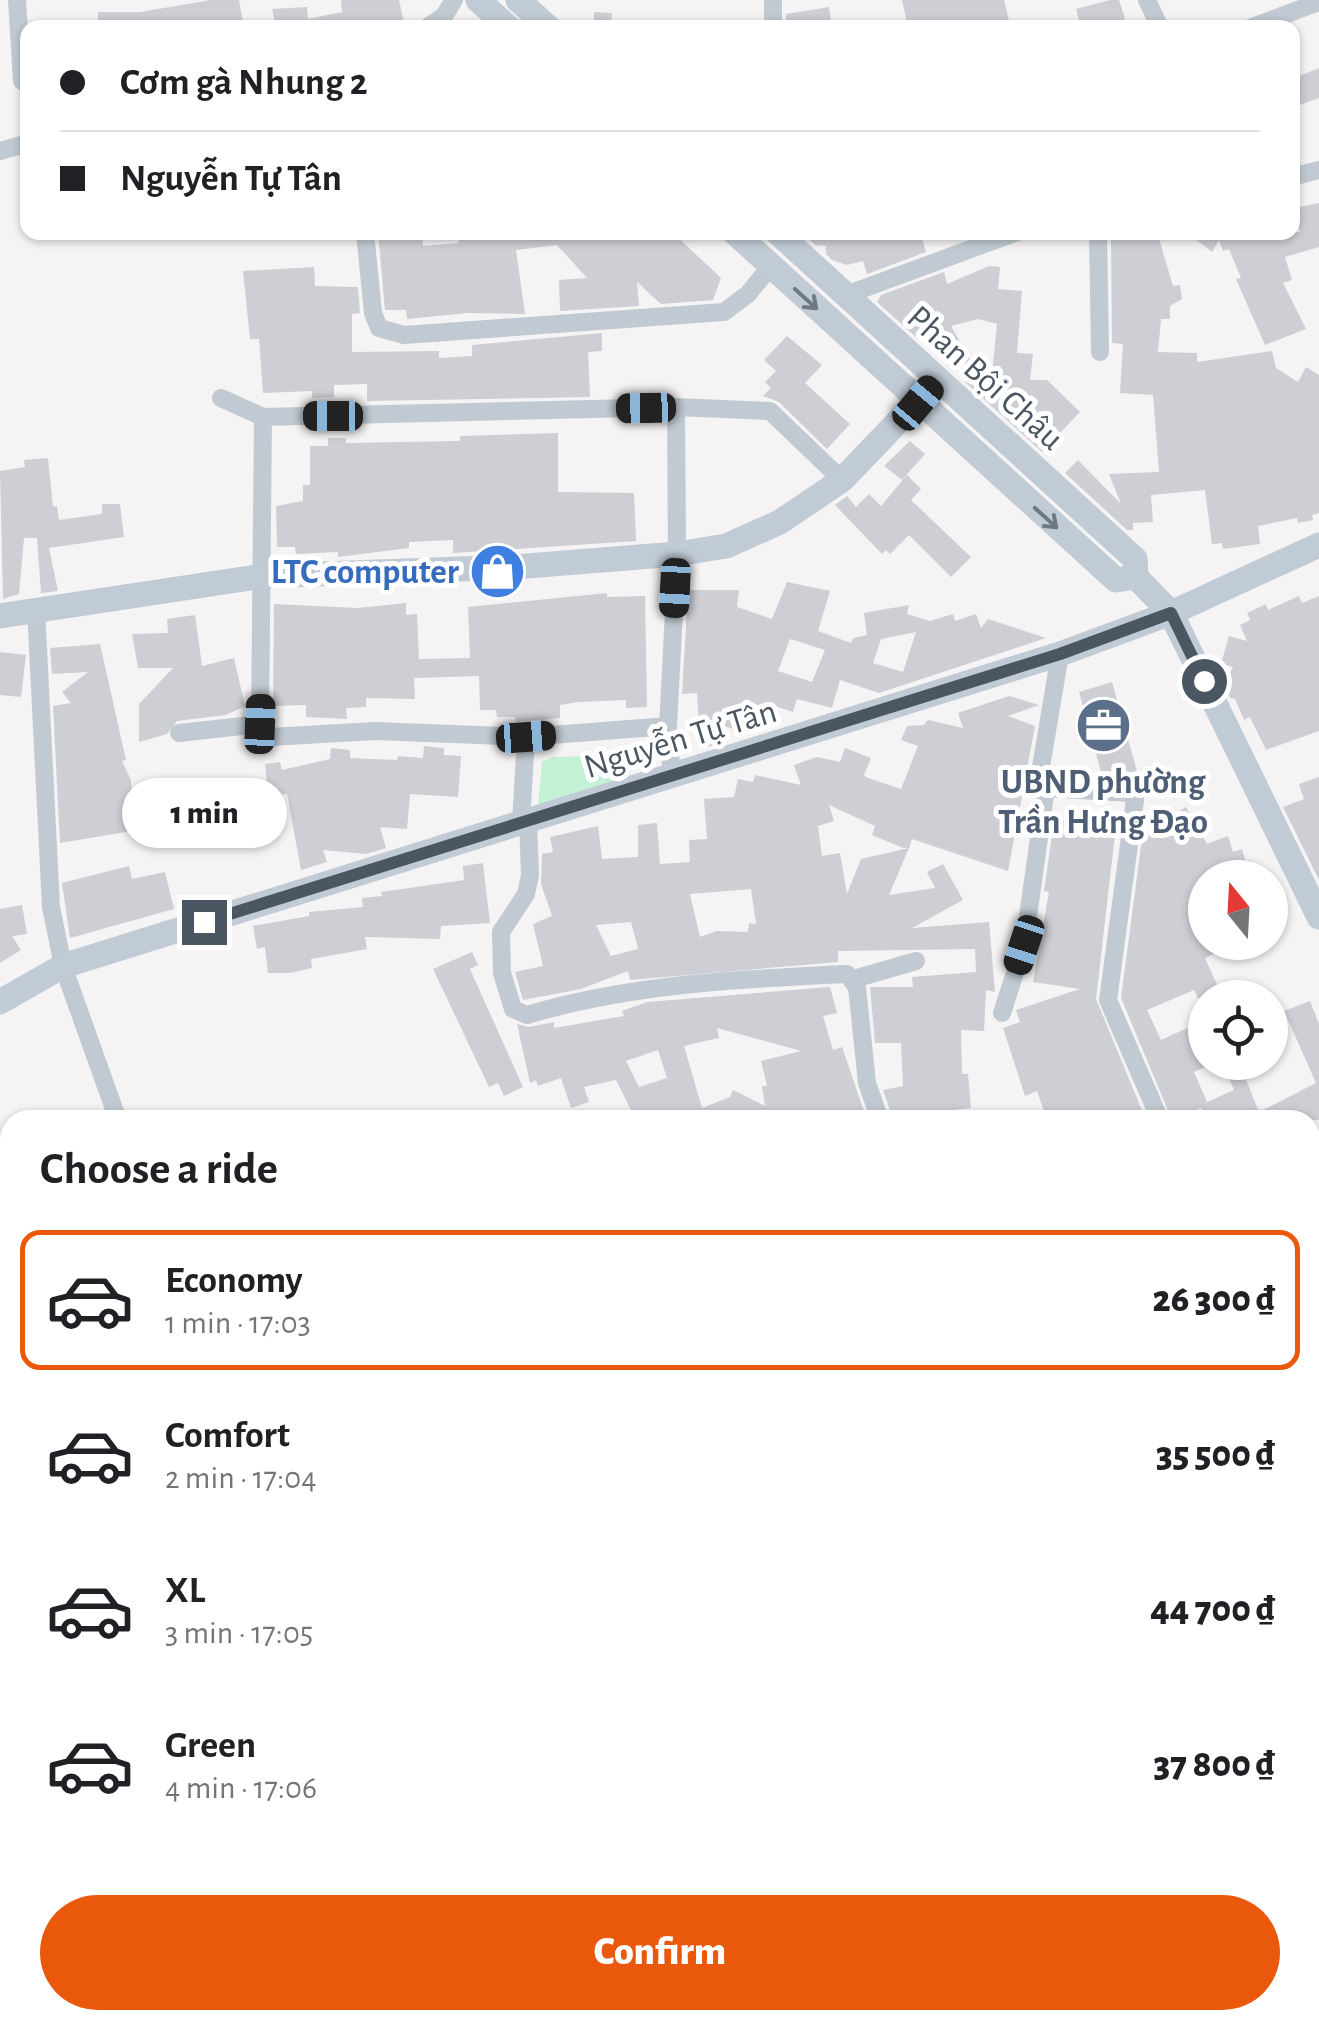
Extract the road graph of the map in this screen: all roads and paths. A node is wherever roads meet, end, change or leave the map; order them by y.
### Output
1 (454, 0) edge
2 (478, 0) edge
3 (518, 0) edge
4 (1319, 2) edge
5 (438, 20) edge
6 (499, 20) edge
7 (540, 20) edge
8 (1271, 20) edge
9 (366, 240) edge
10 (742, 240) edge
11 (786, 240) edge
12 (996, 240) edge
13 (1098, 240) edge
14 (770, 267) junction
15 (846, 296) junction
16 (1100, 352) dead end
17 (937, 381) junction
18 (221, 398) dead end
19 (918, 403) junction
20 (676, 407) junction
21 (262, 416) junction
22 (842, 480) junction
23 (1319, 546) edge
24 (677, 554) junction
25 (264, 576) junction
26 (1136, 577) junction
27 (36, 609) junction
28 (1171, 613) junction
29 (0, 616) edge
30 (1060, 654) junction
31 (260, 724) junction
32 (668, 726) junction
33 (179, 733) dead end
34 (526, 737) junction
35 (672, 778) junction
36 (1046, 788) junction
37 (524, 822) junction
38 (1319, 917) edge
39 (916, 961) dead end
40 (63, 966) junction
41 (854, 978) junction
42 (0, 1002) edge
43 (1002, 1013) dead end
44 (114, 1110) edge
45 (876, 1110) edge
46 (1156, 1110) edge

1 - 5 street
2 - 6 street
3 - 7 street
4 - 8 street
9 - 14 street
10 - 14 street, Phan Bội Châu
11 - 15 street, Phan Bội Châu
12 - 15 street
13 - 16 street
14 -> 19 street, Phan Bội Châu
15 - 17 street, Phan Bội Châu
17 - 19 street
17 - 26 street, Phan Bội Châu
18 - 21 street
19 - 22 street
19 -> 26 street, Phan Bội Châu
20 - 21 street
20 - 22 street
20 - 24 street
21 - 25 street
22 - 24 street
23 - 28 street, Nguyễn Tự Tân
24 - 25 street
24 - 32 street
25 - 27 street
25 - 31 street
26 - 28 street, Phan Bội Châu
27 - 29 street
27 - 40 street
28 - 30 street, Nguyễn Tự Tân
28 - 38 street, Phan Bội Châu
30 - 35 street, Nguyễn Tự Tân
30 - 36 street
31 - 33 street
31 - 34 street
32 - 34 street
32 - 35 street
34 - 37 street
35 - 37 street, Nguyễn Tự Tân
36 - 43 street
36 - 46 street
37 - 40 street, Nguyễn Tự Tân
37 - 41 street
39 - 41 street
40 - 42 street, Nguyễn Tự Tân
40 - 44 street
41 - 45 street

